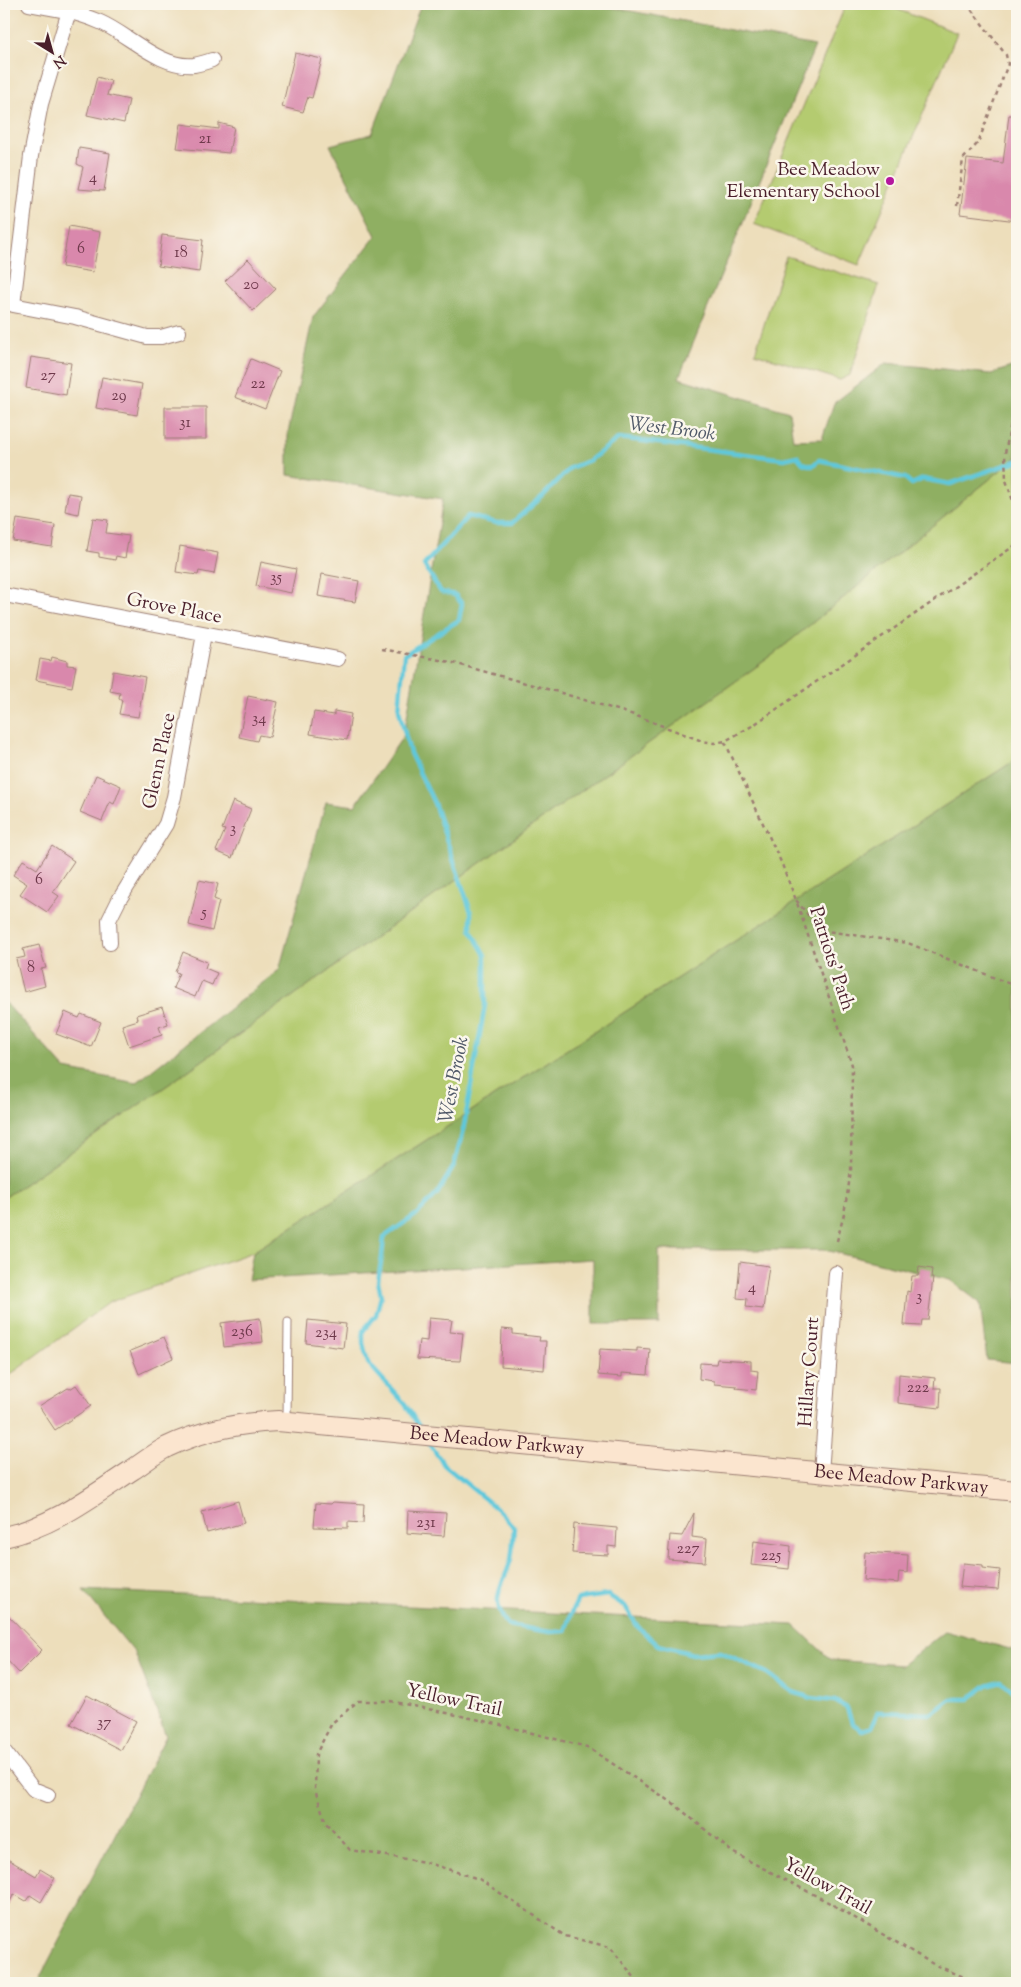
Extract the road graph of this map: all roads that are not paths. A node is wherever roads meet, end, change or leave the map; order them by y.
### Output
1 (29, 4) edge
2 (70, 11) junction
3 (212, 60) dead end
4 (8, 305) edge
5 (179, 332) dead end
6 (4, 595) edge
7 (204, 634) junction
8 (338, 659) dead end
9 (110, 943) dead end
10 (836, 1273) dead end
11 (288, 1322) dead end
12 (287, 1422) junction
13 (821, 1473) junction
14 (1017, 1491) edge
15 (4, 1537) edge
16 (4, 1751) edge
17 (48, 1795) dead end

1 - 2 street
2 - 3 street
2 - 4 street
4 - 5 street
6 - 7 street, Grove Place
7 - 8 street, Grove Place
7 - 9 street, Glenn Place
10 - 13 street, Hillary Court
11 - 12 lane
12 - 13 street, Bee Meadow Parkway
12 - 15 street, Bee Meadow Parkway
13 - 14 street, Bee Meadow Parkway
16 - 17 street

